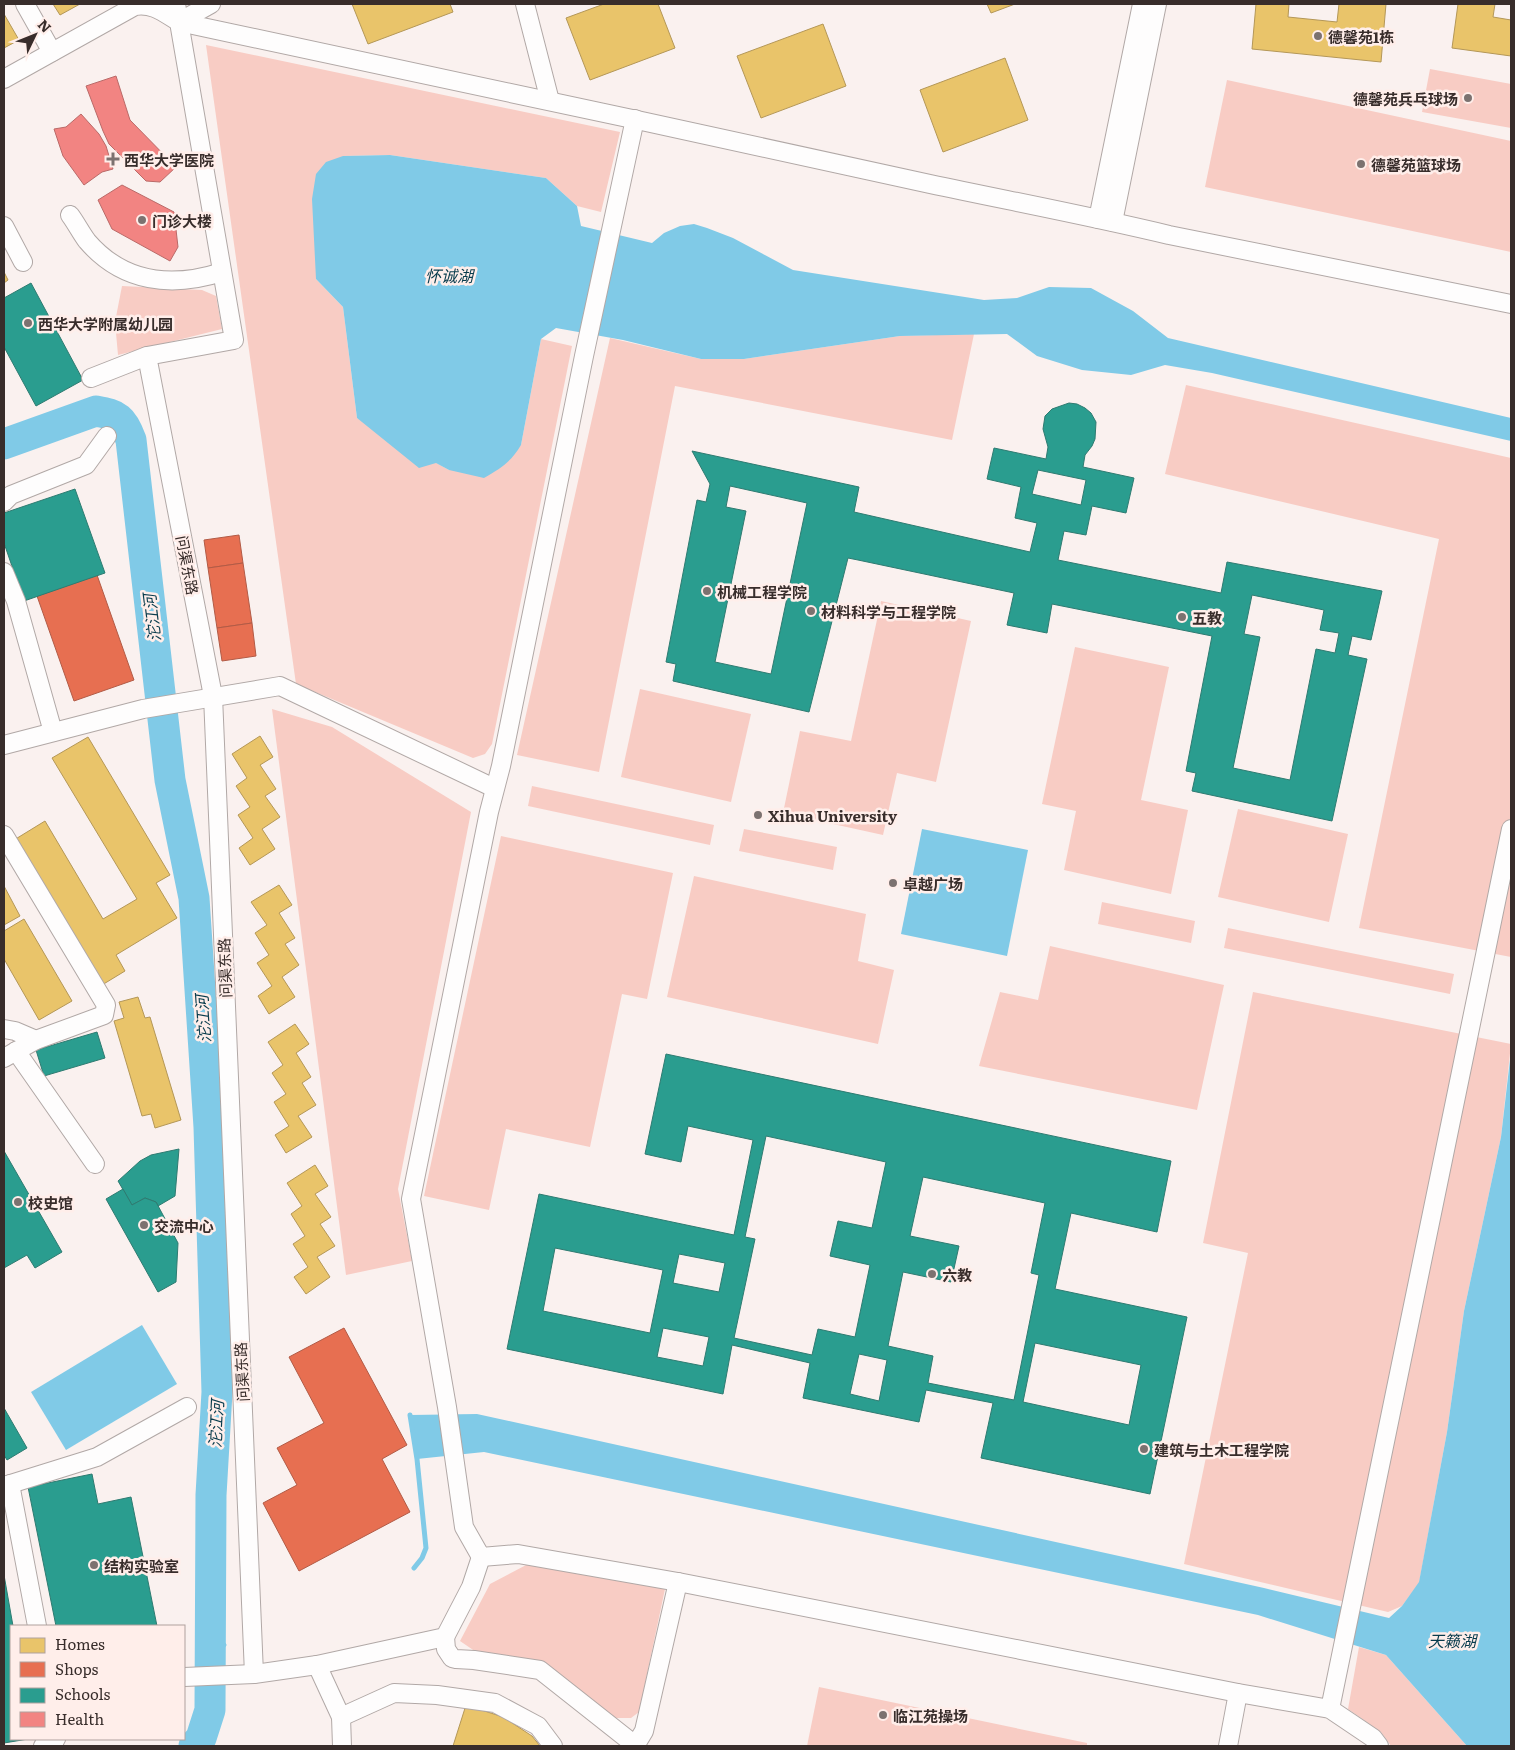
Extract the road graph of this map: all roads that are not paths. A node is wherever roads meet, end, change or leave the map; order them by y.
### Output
1 (25, 4) edge
2 (176, 4) edge
3 (211, 4) edge
4 (525, 4) edge
5 (1142, 4) edge
6 (1157, 4) edge
7 (179, 22) junction
8 (52, 52) junction
9 (4, 79) edge
10 (550, 101) junction
11 (635, 119) junction
12 (70, 214) dead end
13 (1106, 220) junction
14 (4, 226) edge
15 (23, 262) dead end
16 (222, 272) junction
17 (1511, 304) edge
18 (147, 356) junction
19 (91, 378) dead end
20 (107, 436) dead end
21 (4, 502) edge
22 (4, 572) edge
23 (209, 697) junction
24 (53, 732) junction
25 (4, 745) edge
26 (494, 788) junction
27 (1511, 829) edge
28 (4, 835) edge
29 (4, 1029) edge
30 (36, 1040) junction
31 (10, 1054) edge
32 (95, 1164) dead end
33 (187, 1407) dead end
34 (7, 1485) edge
35 (481, 1557) junction
36 (678, 1582) junction
37 (37, 1625) edge
38 (445, 1636) junction
39 (317, 1665) junction
40 (254, 1674) junction
41 (185, 1677) edge
42 (1238, 1693) junction
43 (1330, 1709) junction
44 (341, 1717) junction
45 (54, 1740) edge
46 (43, 1746) edge
47 (342, 1746) edge
48 (553, 1746) edge
49 (635, 1746) edge
50 (1228, 1746) edge
51 (1379, 1746) edge

1 - 8 street
2 - 7 street
3 - 7 street
4 - 10 street
5 - 13 street
6 - 13 street
7 - 8 street
7 - 10 street
7 - 16 street
8 - 9 street
10 - 11 street
11 - 13 street
11 - 26 street
12 - 16 street
13 - 17 street
14 - 15 street
16 - 18 street
18 - 19 street
18 - 23 street, 问渠东路
20 - 21 street
22 - 24 street
23 - 24 street
23 - 26 street
23 - 40 street, 问渠东路
24 - 25 street
26 - 35 street
27 - 43 street
28 - 30 street
29 - 30 street
30 - 31 street
31 - 32 street
33 - 34 street
34 - 37 street
35 - 36 street
35 - 38 street
36 - 42 street
36 - 49 street
38 - 39 street
38 - 49 street
39 - 40 street
39 - 44 street
40 - 41 street
42 - 43 street
42 - 50 street
43 - 51 street
44 - 47 street
44 - 48 street
45 - 46 street

